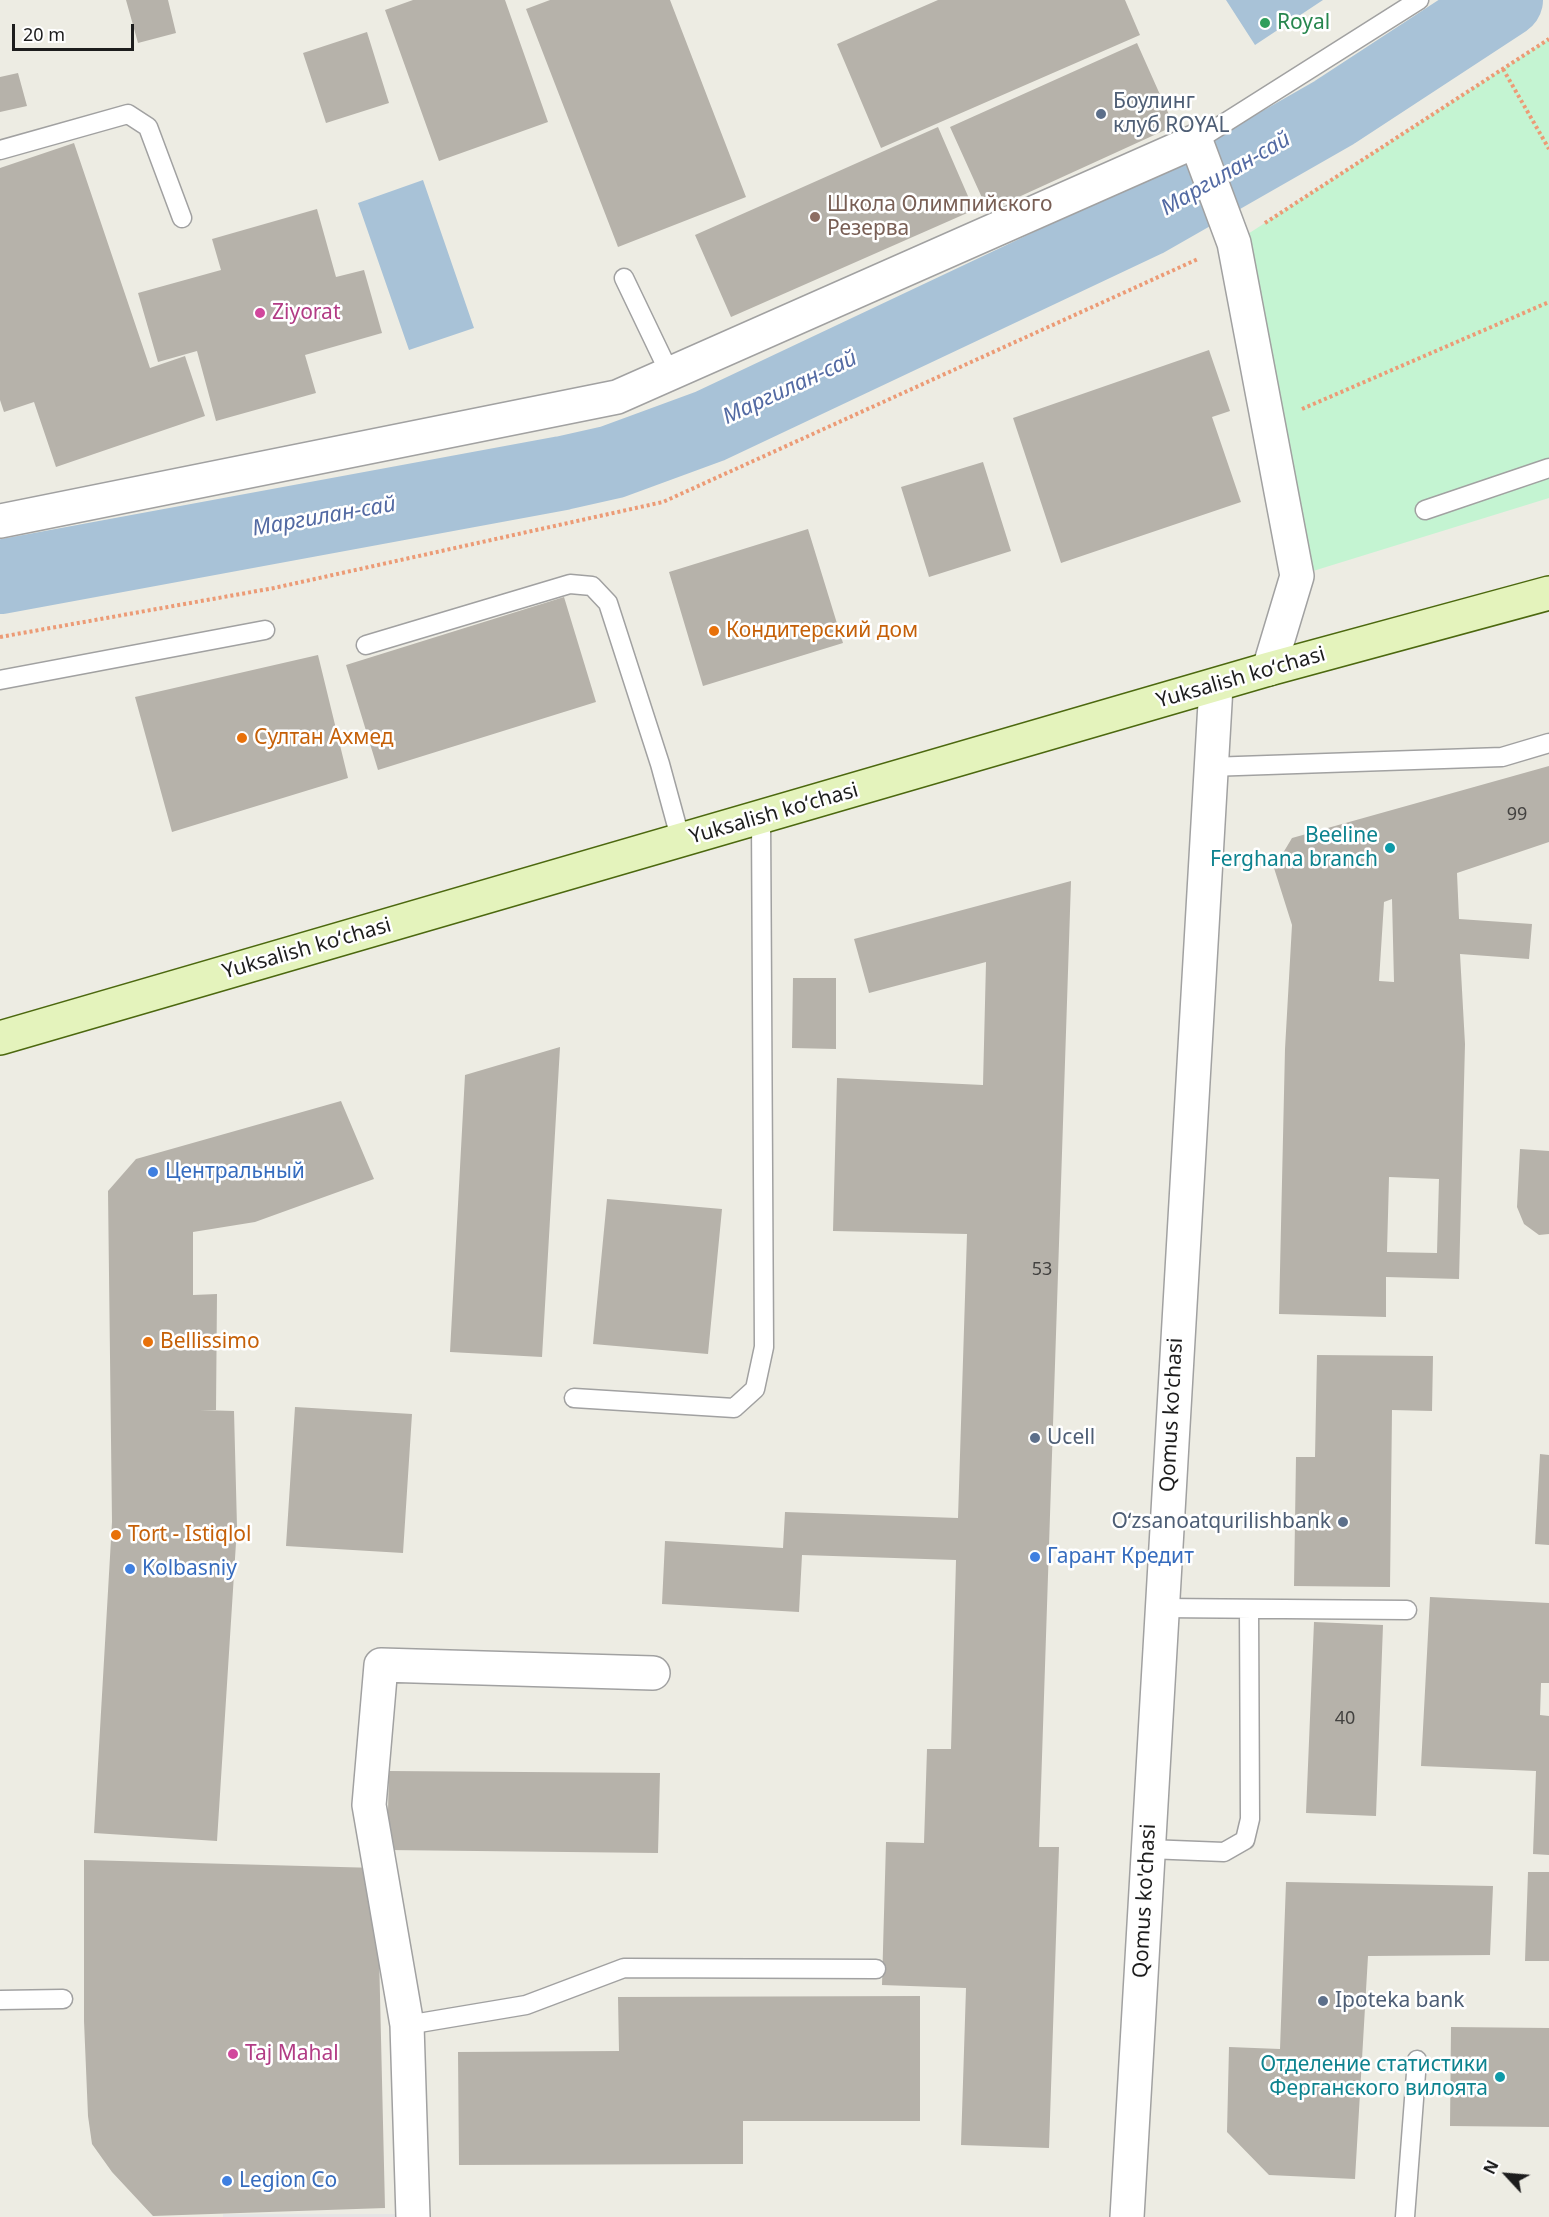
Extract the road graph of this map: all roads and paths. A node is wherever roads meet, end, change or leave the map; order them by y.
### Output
1 (1419, 0) edge
2 (1549, 39) edge
3 (1503, 69) junction
4 (1196, 141) junction
5 (1549, 149) edge
6 (0, 150) edge
7 (182, 218) dead end
8 (1234, 243) junction
9 (624, 278) dead end
10 (1549, 302) edge
11 (670, 374) junction
12 (1268, 423) junction
13 (1549, 468) edge
14 (1425, 510) dead end
15 (0, 521) edge
16 (1549, 593) edge
17 (265, 630) dead end
18 (0, 637) edge
19 (366, 645) dead end
20 (1269, 669) junction
21 (0, 681) edge
22 (1216, 686) junction
23 (1549, 743) edge
24 (1209, 767) junction
25 (761, 818) junction
26 (681, 841) junction
27 (0, 1038) edge
28 (574, 1398) dead end
29 (1161, 1608) junction
30 (1249, 1609) junction
31 (1407, 1610) dead end
32 (652, 1672) dead end
33 (1148, 1849) junction
34 (876, 1969) dead end
35 (63, 1999) dead end
36 (0, 2000) edge
37 (407, 2025) junction
38 (1417, 2060) dead end
39 (412, 2217) edge
40 (1128, 2217) edge
41 (1405, 2217) edge

1 - 4 lane
2 - 3 path
3 - 5 path
3 - 8 path
4 - 8 street
4 - 11 street
6 - 7 lane
8 - 12 street
8 - 18 path
9 - 11 lane
10 - 12 path
11 - 15 street
12 - 20 street
13 - 14 lane
16 - 20 main road, Yuksalish koʻchasi
17 - 21 lane
19 - 26 lane
20 - 22 main road, Yuksalish koʻchasi
22 - 24 street, Qomus ko'chasi
22 - 25 main road, Yuksalish koʻchasi
23 - 24 lane
24 - 29 street, Qomus ko'chasi
25 - 26 main road, Yuksalish koʻchasi
25 - 28 lane
26 - 27 main road, Yuksalish koʻchasi
29 - 30 lane
29 - 33 street, Qomus ko'chasi
30 - 31 lane
30 - 33 lane
32 - 37 street
33 - 40 street, Qomus ko'chasi
34 - 37 lane
35 - 36 lane
37 - 39 street
38 - 41 lane

